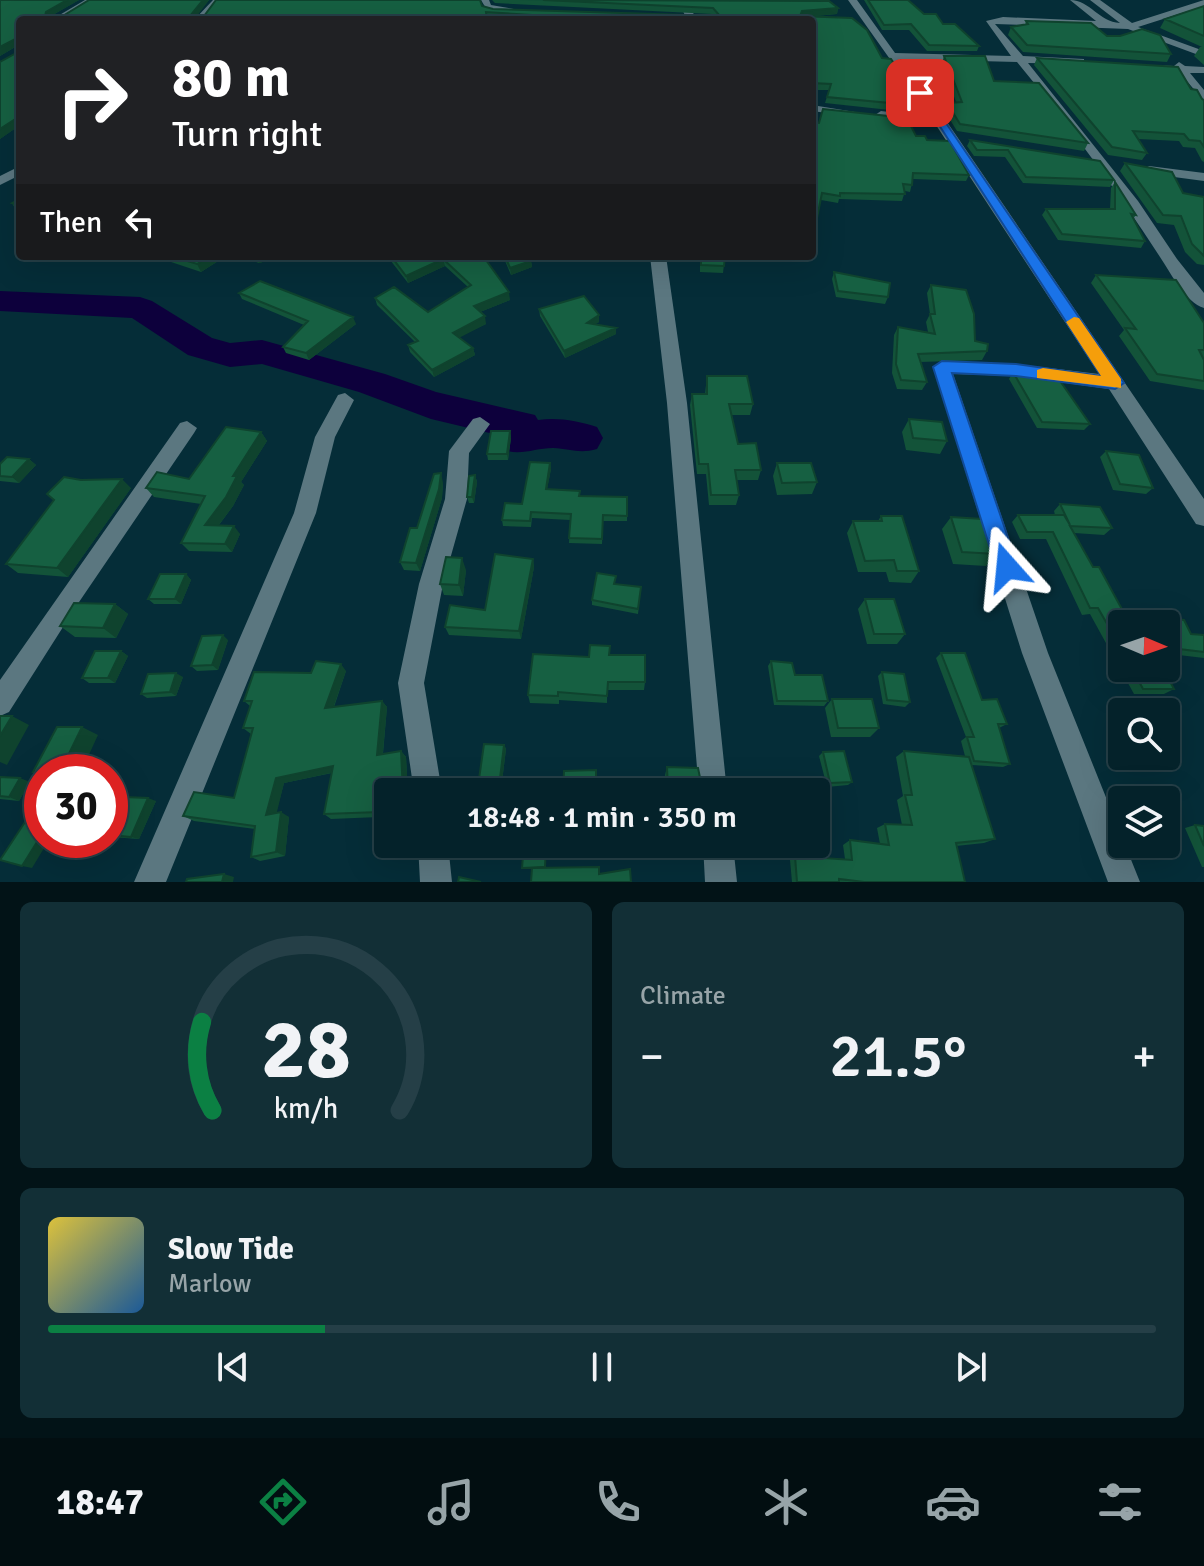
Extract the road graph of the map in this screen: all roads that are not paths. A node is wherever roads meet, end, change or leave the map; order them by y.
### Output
1 (91, 0) edge
2 (218, 0) edge
3 (485, 0) edge
4 (852, 0) edge
5 (1074, 0) edge
6 (1094, 0) edge
7 (1204, 3) edge
8 (494, 9) junction
9 (533, 12) edge
10 (63, 16) edge
11 (203, 16) edge
12 (492, 16) edge
13 (846, 18) edge
14 (864, 18) junction
15 (1104, 23) junction
16 (1132, 26) junction
17 (1171, 46) junction
18 (1204, 54) edge
19 (892, 56) junction
20 (1020, 58) junction
21 (1093, 62) edge
22 (1136, 66) edge
23 (1204, 70) edge
24 (1182, 71) junction
25 (1204, 98) edge
26 (816, 108) edge
27 (941, 122) junction
28 (951, 137) junction
29 (973, 141) edge
30 (1082, 159) edge
31 (1118, 165) junction
32 (1204, 177) edge
33 (659, 260) edge
34 (1204, 303) edge
35 (1115, 383) junction
36 (345, 400) dead end
37 (480, 424) dead end
38 (187, 428) dead end
39 (1204, 517) edge
40 (0, 703) edge
41 (426, 778) edge
42 (712, 778) edge
43 (434, 858) edge
44 (719, 858) edge
45 (150, 882) edge
46 (436, 882) edge
47 (721, 882) edge
48 (1124, 882) edge

1 - 10 street
2 - 11 street
3 - 8 street
4 - 14 street
5 - 15 street
6 - 16 street
7 - 16 street
8 - 9 street
8 - 12 street
13 - 14 street
14 - 19 street
15 - 16 street
15 - 17 street
15 - 20 street
16 - 17 street
17 - 18 street
17 - 24 street
19 - 20 street
19 - 27 street
20 - 21 street
20 - 31 street
22 - 24 street
23 - 24 street
24 - 25 street
26 - 27 street
27 - 28 street
28 - 29 street
28 - 35 street
30 - 31 street
31 - 32 street
31 - 34 street
33 - 42 street
35 - 39 street
35 - 48 street
36 - 45 street
37 - 41 street
38 - 40 street
43 - 46 street
44 - 47 street

